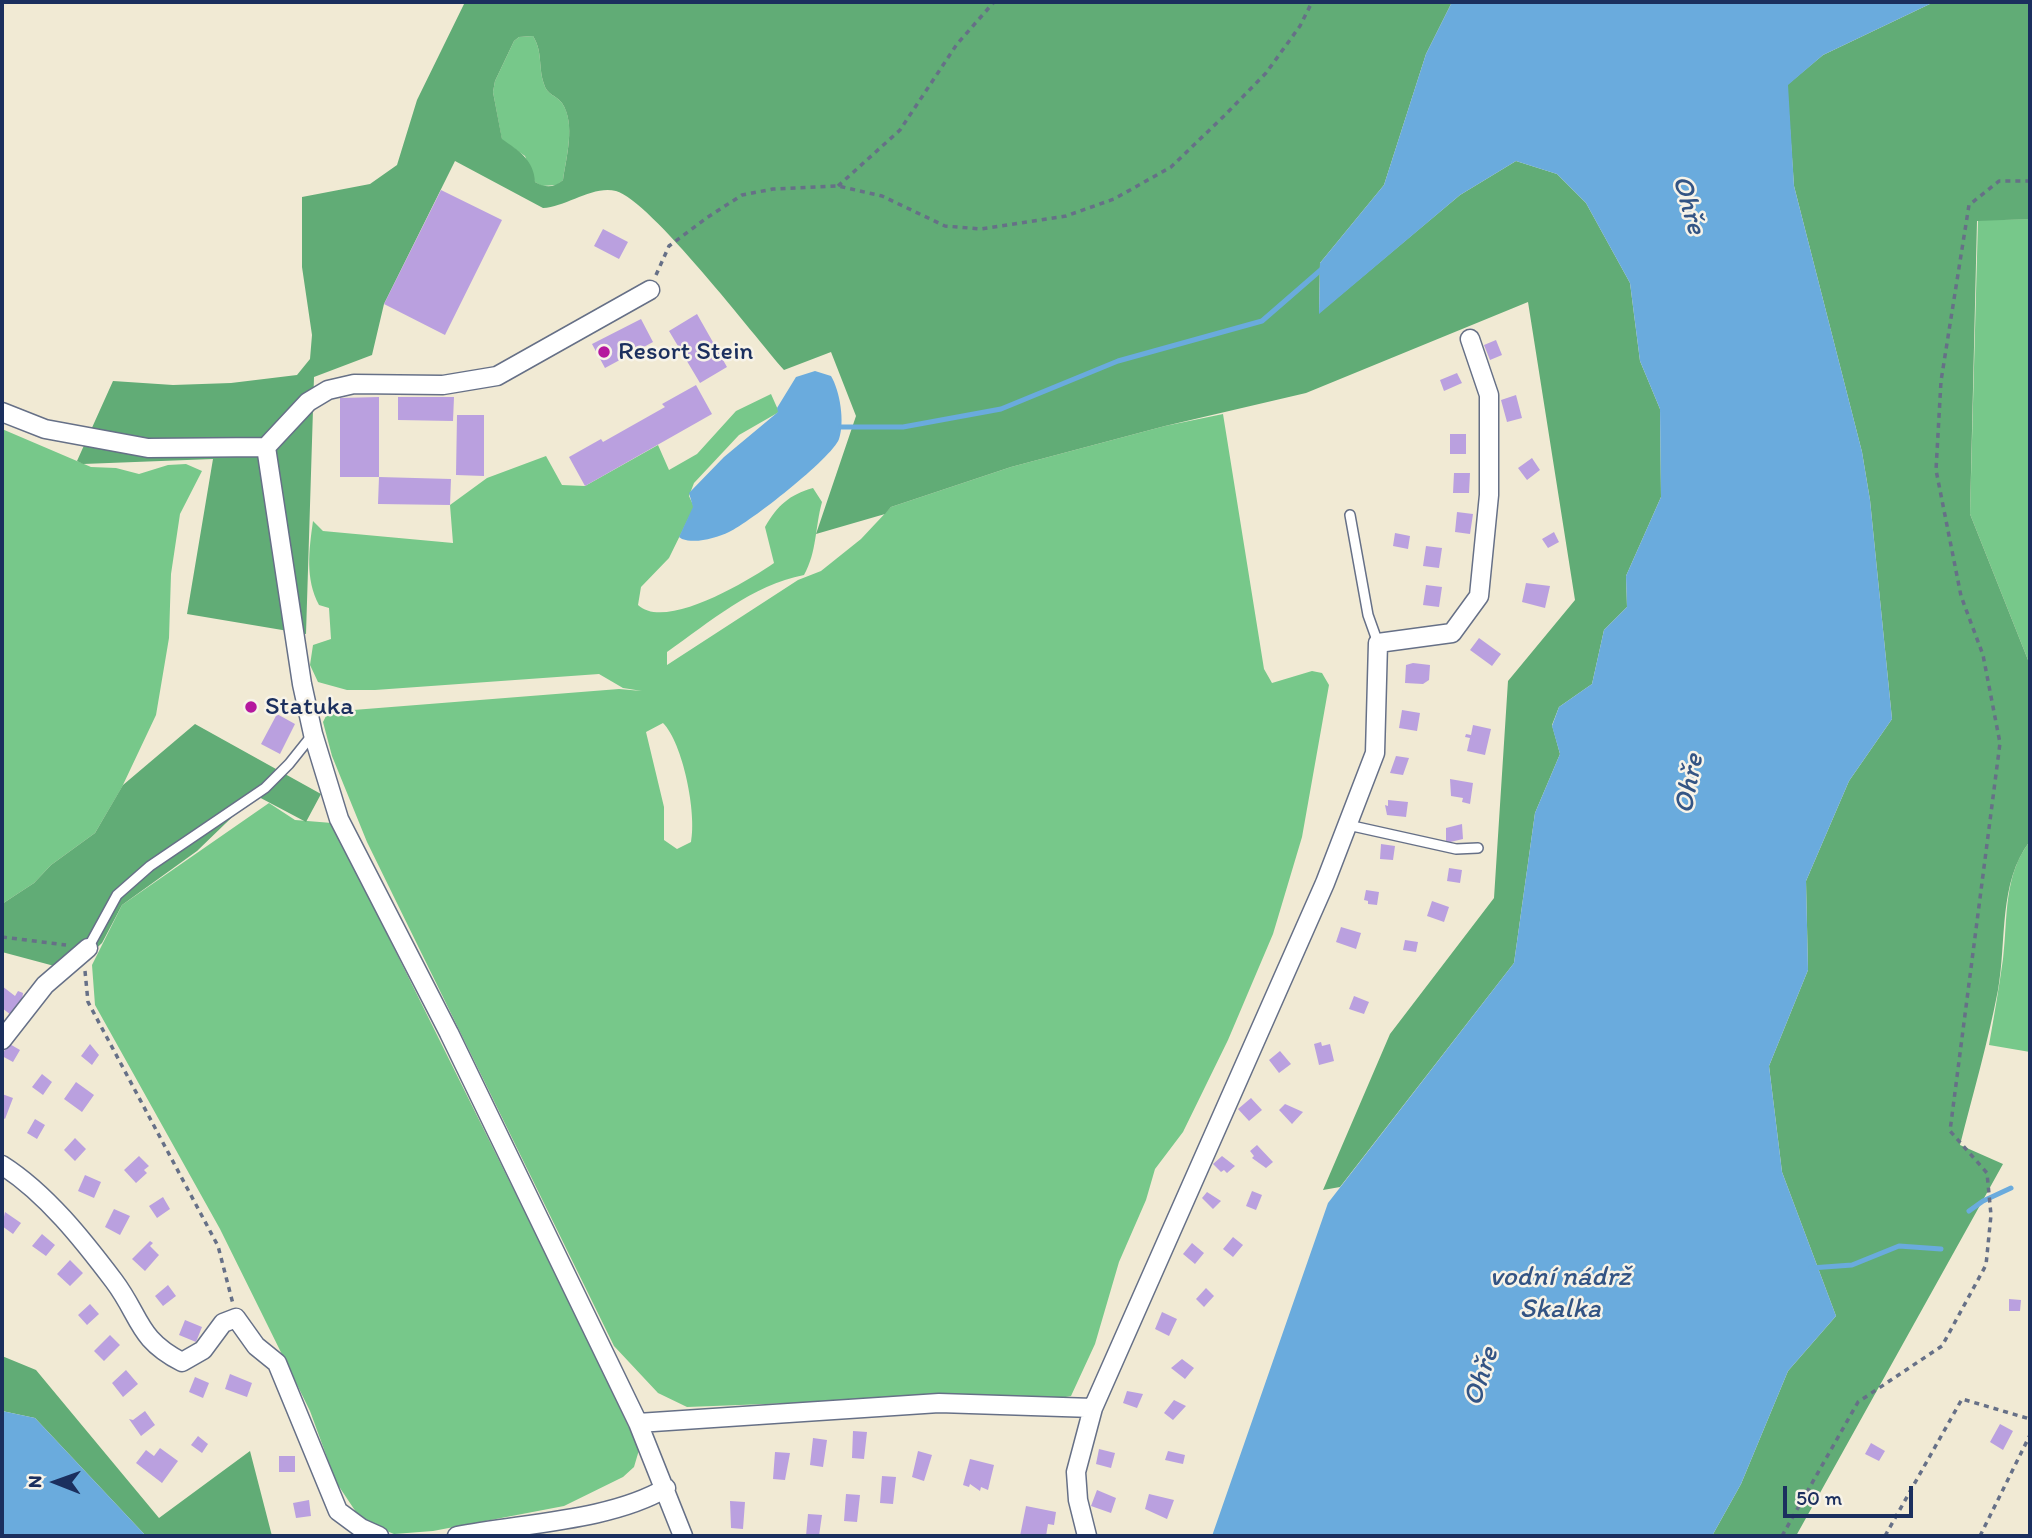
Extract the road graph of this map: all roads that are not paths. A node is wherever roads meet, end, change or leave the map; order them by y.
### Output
1 (650, 290) road end
2 (1470, 339) dead end
3 (2, 412) edge
4 (267, 447) junction
5 (1350, 515) dead end
6 (1378, 643) junction
7 (313, 734) junction
8 (1348, 825) junction
9 (1478, 848) dead end
10 (88, 948) joint
11 (2, 1040) edge
12 (2, 1166) edge
13 (1093, 1408) junction
14 (638, 1423) junction
15 (666, 1488) junction
16 (379, 1536) edge
17 (457, 1536) edge
18 (683, 1536) edge
19 (1087, 1536) edge

1 - 4 street
2 - 6 street
3 - 4 street
4 - 7 street
5 - 6 lane
6 - 8 street
7 - 10 lane
7 - 14 street
8 - 9 lane
8 - 13 street
10 - 11 street
12 - 16 street
13 - 14 street
13 - 19 street
14 - 15 street
15 - 17 street
15 - 18 street

